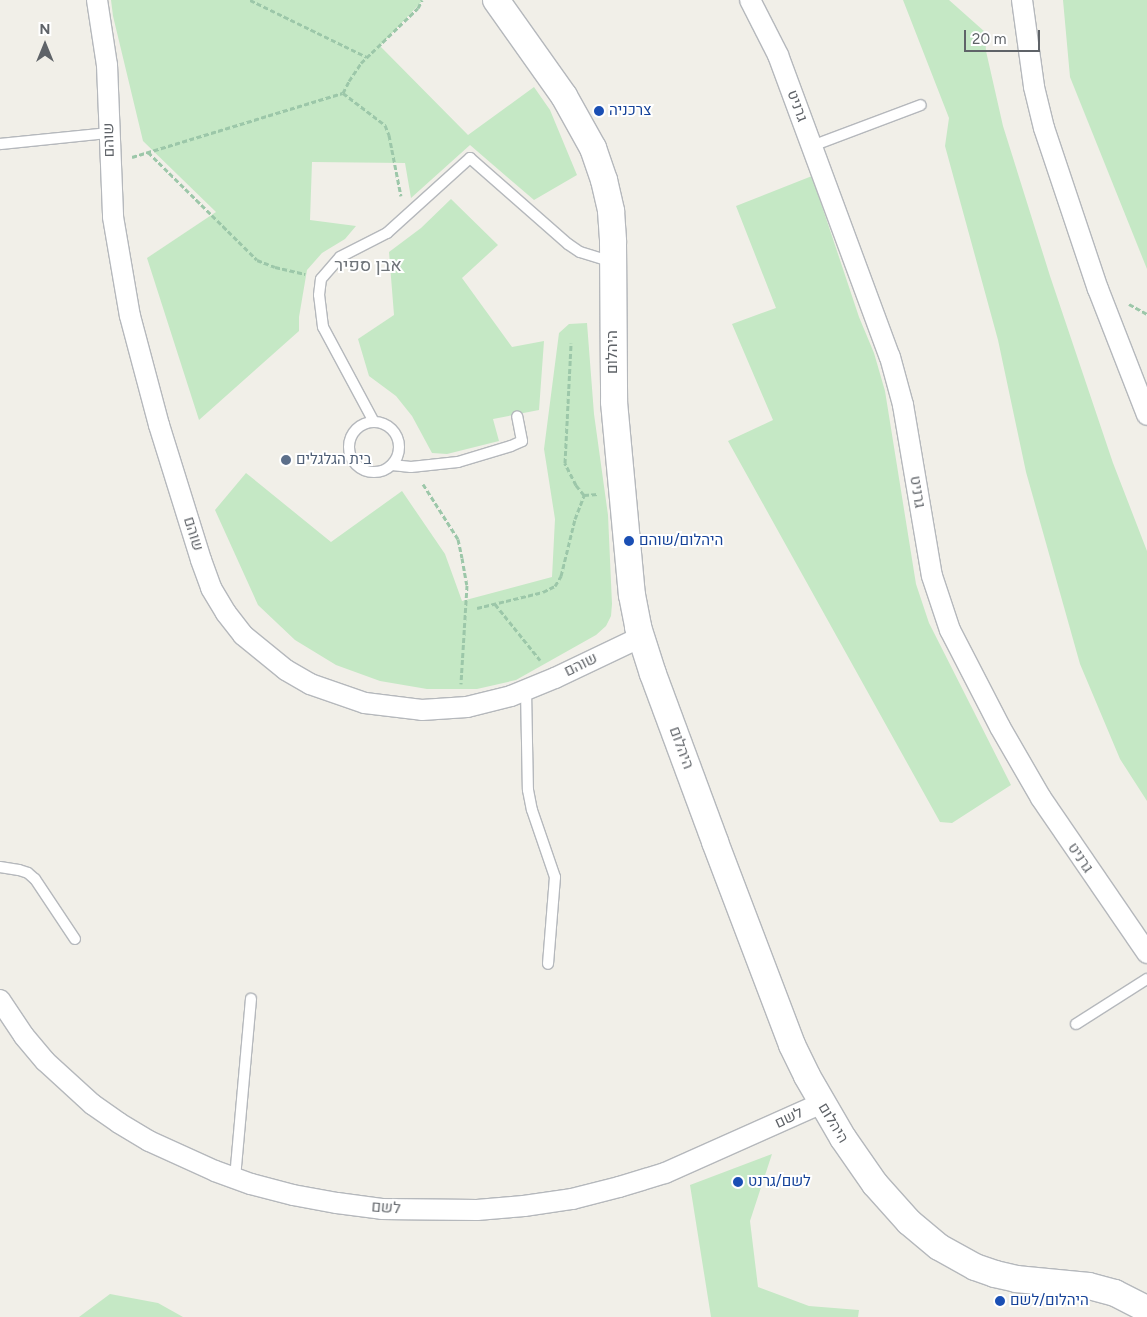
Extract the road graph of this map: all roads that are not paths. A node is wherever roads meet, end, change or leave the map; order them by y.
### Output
1 (96, 0) edge
2 (496, 0) edge
3 (750, 0) edge
4 (1022, 0) edge
5 (921, 104) dead end
6 (109, 133) junction
7 (0, 144) edge
8 (812, 146) junction
9 (614, 262) junction
10 (517, 416) dead end
11 (1147, 416) edge
12 (374, 422) junction
13 (392, 464) junction
14 (641, 637) junction
15 (526, 690) junction
16 (0, 867) edge
17 (75, 939) dead end
18 (1147, 953) edge
19 (548, 964) dead end
20 (1147, 979) edge
21 (252, 998) dead end
22 (0, 1000) edge
23 (1076, 1024) dead end
24 (822, 1103) junction
25 (235, 1178) junction
26 (1147, 1309) edge

1 - 6 street, שוהם
2 - 9 street, היהלום
3 - 8 street, גרניט
4 - 11 street
5 - 8 lane
6 - 7 lane
6 - 15 street, שוהם
8 - 18 street, גרניט
9 - 12 lane
9 - 14 street, היהלום
10 - 13 lane
12 - 13 lane
12 - 13 lane
14 - 15 street, שוהם
14 - 24 street, היהלום
15 - 19 lane
16 - 17 lane
20 - 23 lane
21 - 25 lane
22 - 25 street, לשם
24 - 25 street, לשם
24 - 26 street, היהלום

